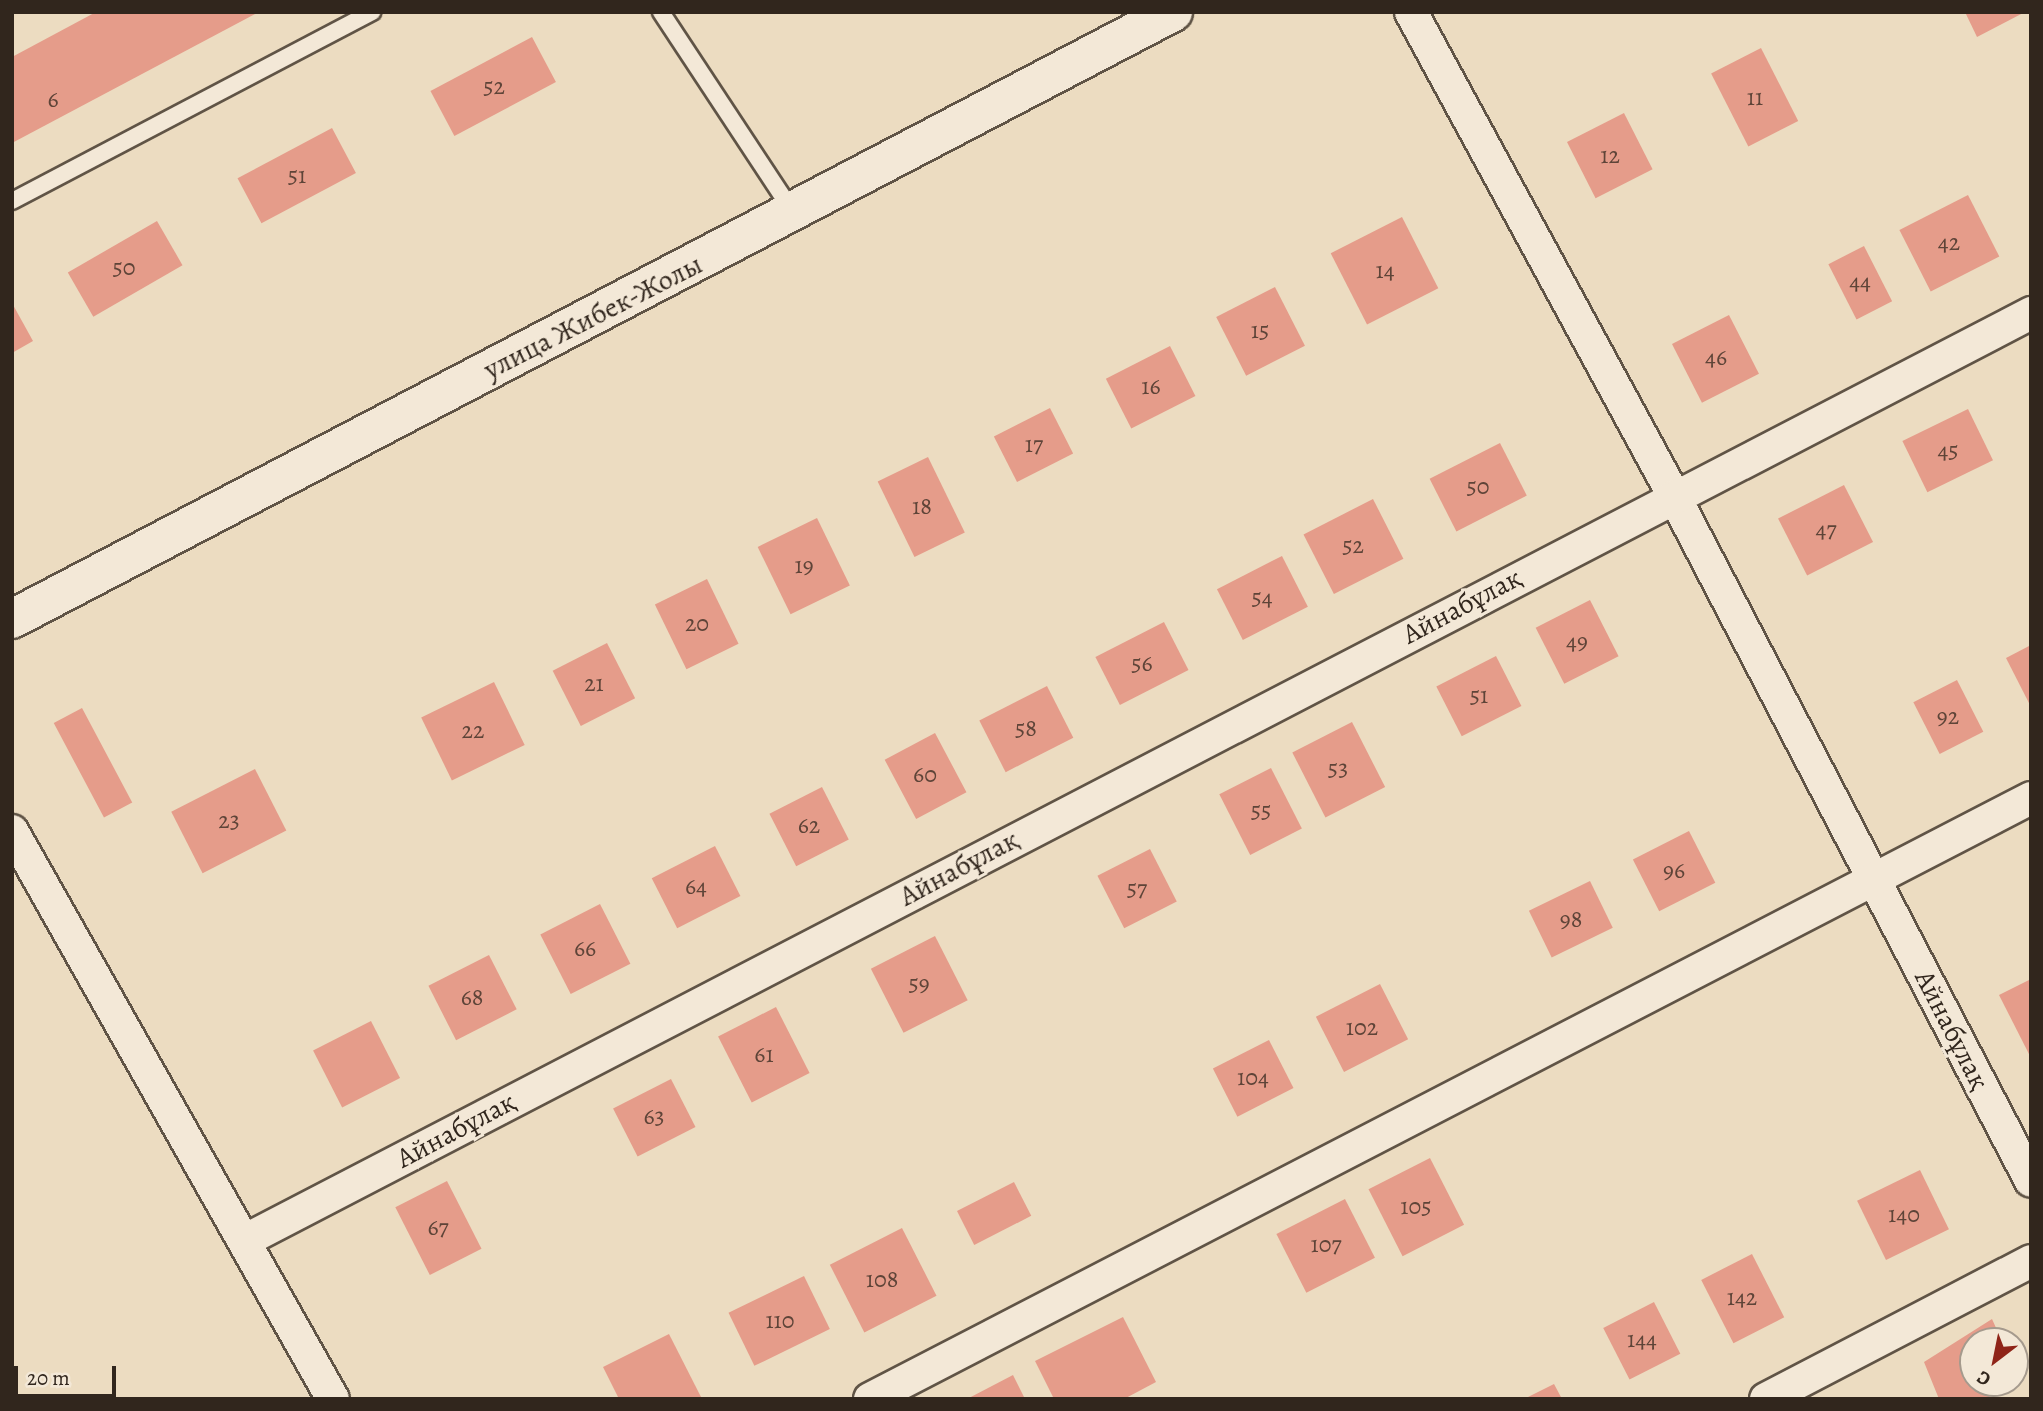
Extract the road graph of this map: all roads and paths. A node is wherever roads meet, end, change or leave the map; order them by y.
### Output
1 (372, 12) edge
2 (661, 12) edge
3 (1173, 12) edge
4 (1411, 12) edge
5 (12, 201) edge
6 (794, 213) junction
7 (2031, 313) edge
8 (1674, 496) junction
9 (12, 619) edge
10 (2031, 798) edge
11 (12, 831) edge
12 (1874, 879) junction
13 (2031, 1181) edge
14 (244, 1241) junction
15 (2031, 1261) edge
16 (333, 1399) edge
17 (870, 1399) edge
18 (1766, 1399) edge

1 - 5 lane
2 - 6 lane
3 - 6 street, улица Жибек-Жолы
4 - 8 street, Айнабұлақ
6 - 9 street, улица Жибек-Жолы
7 - 8 street, Айнабұлақ
8 - 12 street, Айнабұлақ
8 - 14 street, Айнабұлақ
10 - 12 street
11 - 14 street
12 - 13 street, Айнабұлақ
12 - 17 street
14 - 16 street
15 - 18 street

